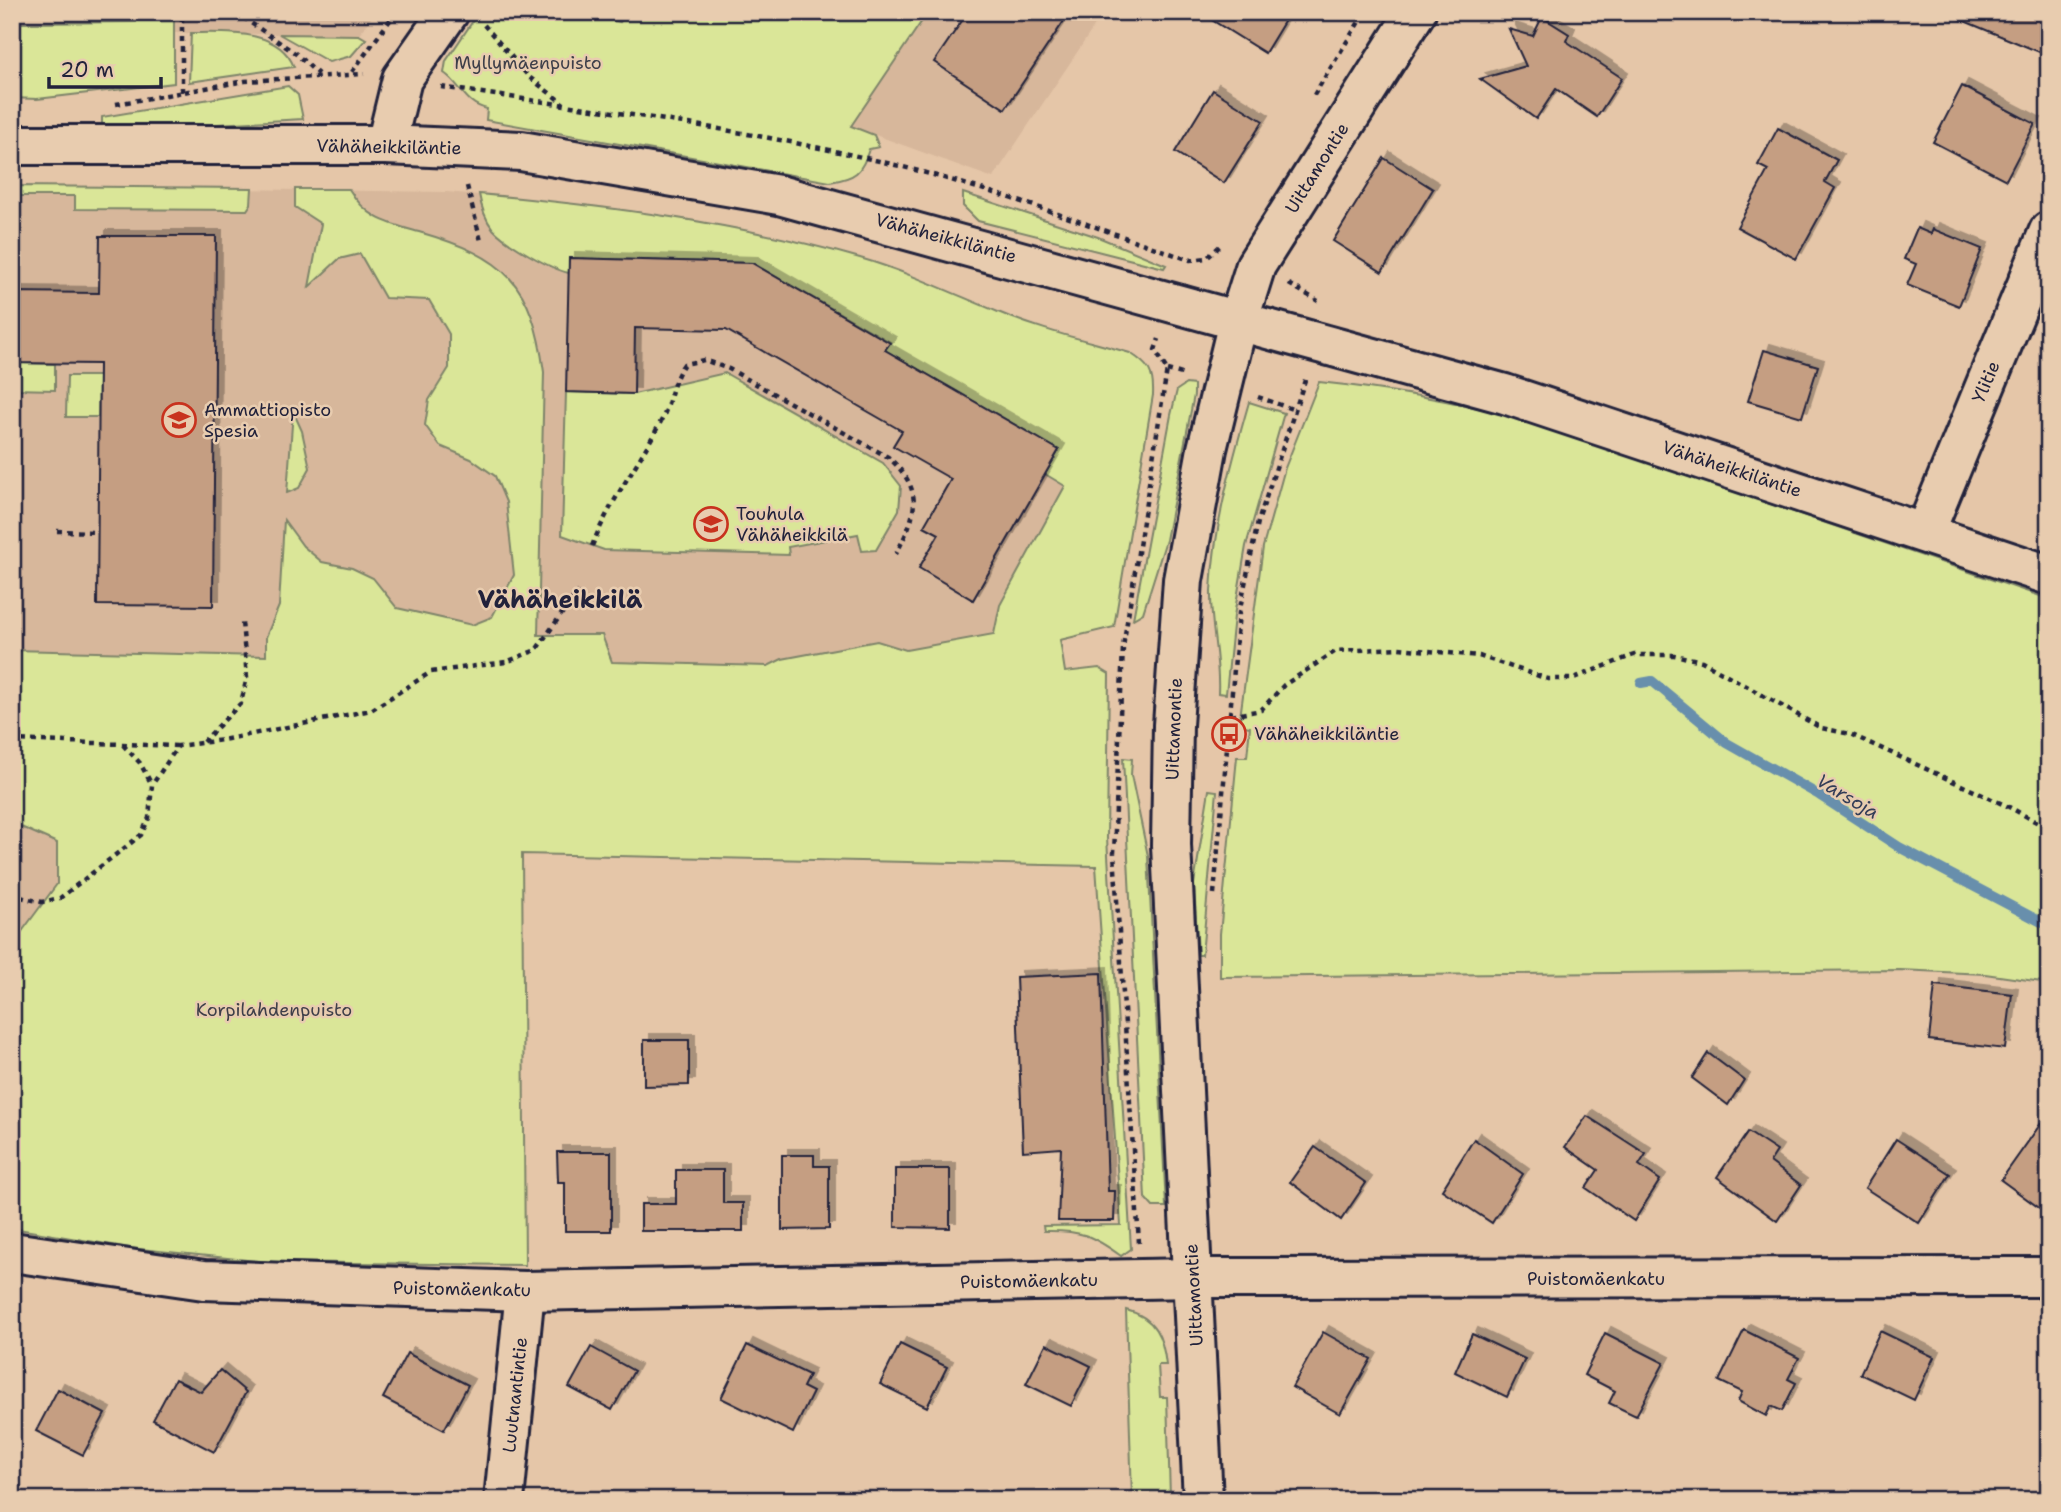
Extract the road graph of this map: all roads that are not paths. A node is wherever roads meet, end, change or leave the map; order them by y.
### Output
1 (1416, 12) edge
2 (465, 17) edge
3 (12, 145) edge
4 (386, 145) junction
5 (2049, 231) edge
6 (1238, 322) junction
7 (1925, 533) junction
8 (2049, 575) edge
9 (12, 1252) edge
10 (2049, 1277) edge
11 (1194, 1278) junction
12 (525, 1291) junction
13 (504, 1500) edge
14 (1203, 1500) edge

1 - 6 street, Uittamontie
2 - 4 street
3 - 4 street, Vähäheikkiläntie
4 - 6 street, Vähäheikkiläntie
5 - 7 street, Ylitie
6 - 7 street, Vähäheikkiläntie
6 - 11 street, Uittamontie
7 - 8 street, Vähäheikkiläntie
9 - 12 street, Puistomäenkatu
10 - 11 street, Puistomäenkatu
11 - 12 street, Puistomäenkatu
11 - 14 street, Uittamontie
12 - 13 street, Luutnantintie

